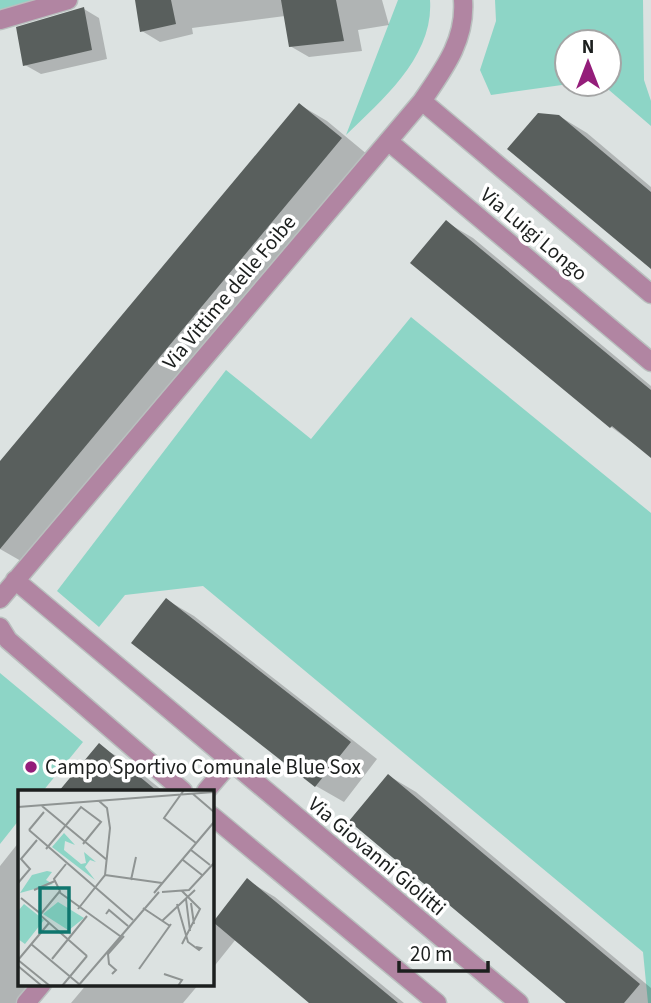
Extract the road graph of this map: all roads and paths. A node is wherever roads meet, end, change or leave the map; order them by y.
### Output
1 (68, 0) edge
2 (463, 0) edge
3 (0, 20) edge
4 (422, 101) junction
5 (388, 141) junction
6 (651, 294) edge
7 (651, 362) edge
8 (15, 580) junction
9 (1, 595) edge
10 (0, 627) edge
11 (230, 763) junction
12 (182, 790) edge
13 (207, 790) edge
14 (214, 818) edge
15 (41, 986) edge
16 (26, 1003) edge
17 (437, 1003) edge
18 (519, 1003) edge

1 - 3 street
2 - 4 street, Via Vittime delle Foibe
4 - 5 street, Via Vittime delle Foibe
4 - 6 street, Via Luigi Longo
5 - 7 street, Via Luigi Longo
5 - 8 street, Via Vittime delle Foibe
8 - 9 street, Via Vittime delle Foibe
8 - 11 street, Via Giovanni Giolitti
10 - 12 street
11 - 13 street
11 - 18 street, Via Giovanni Giolitti
14 - 17 street
15 - 16 street

